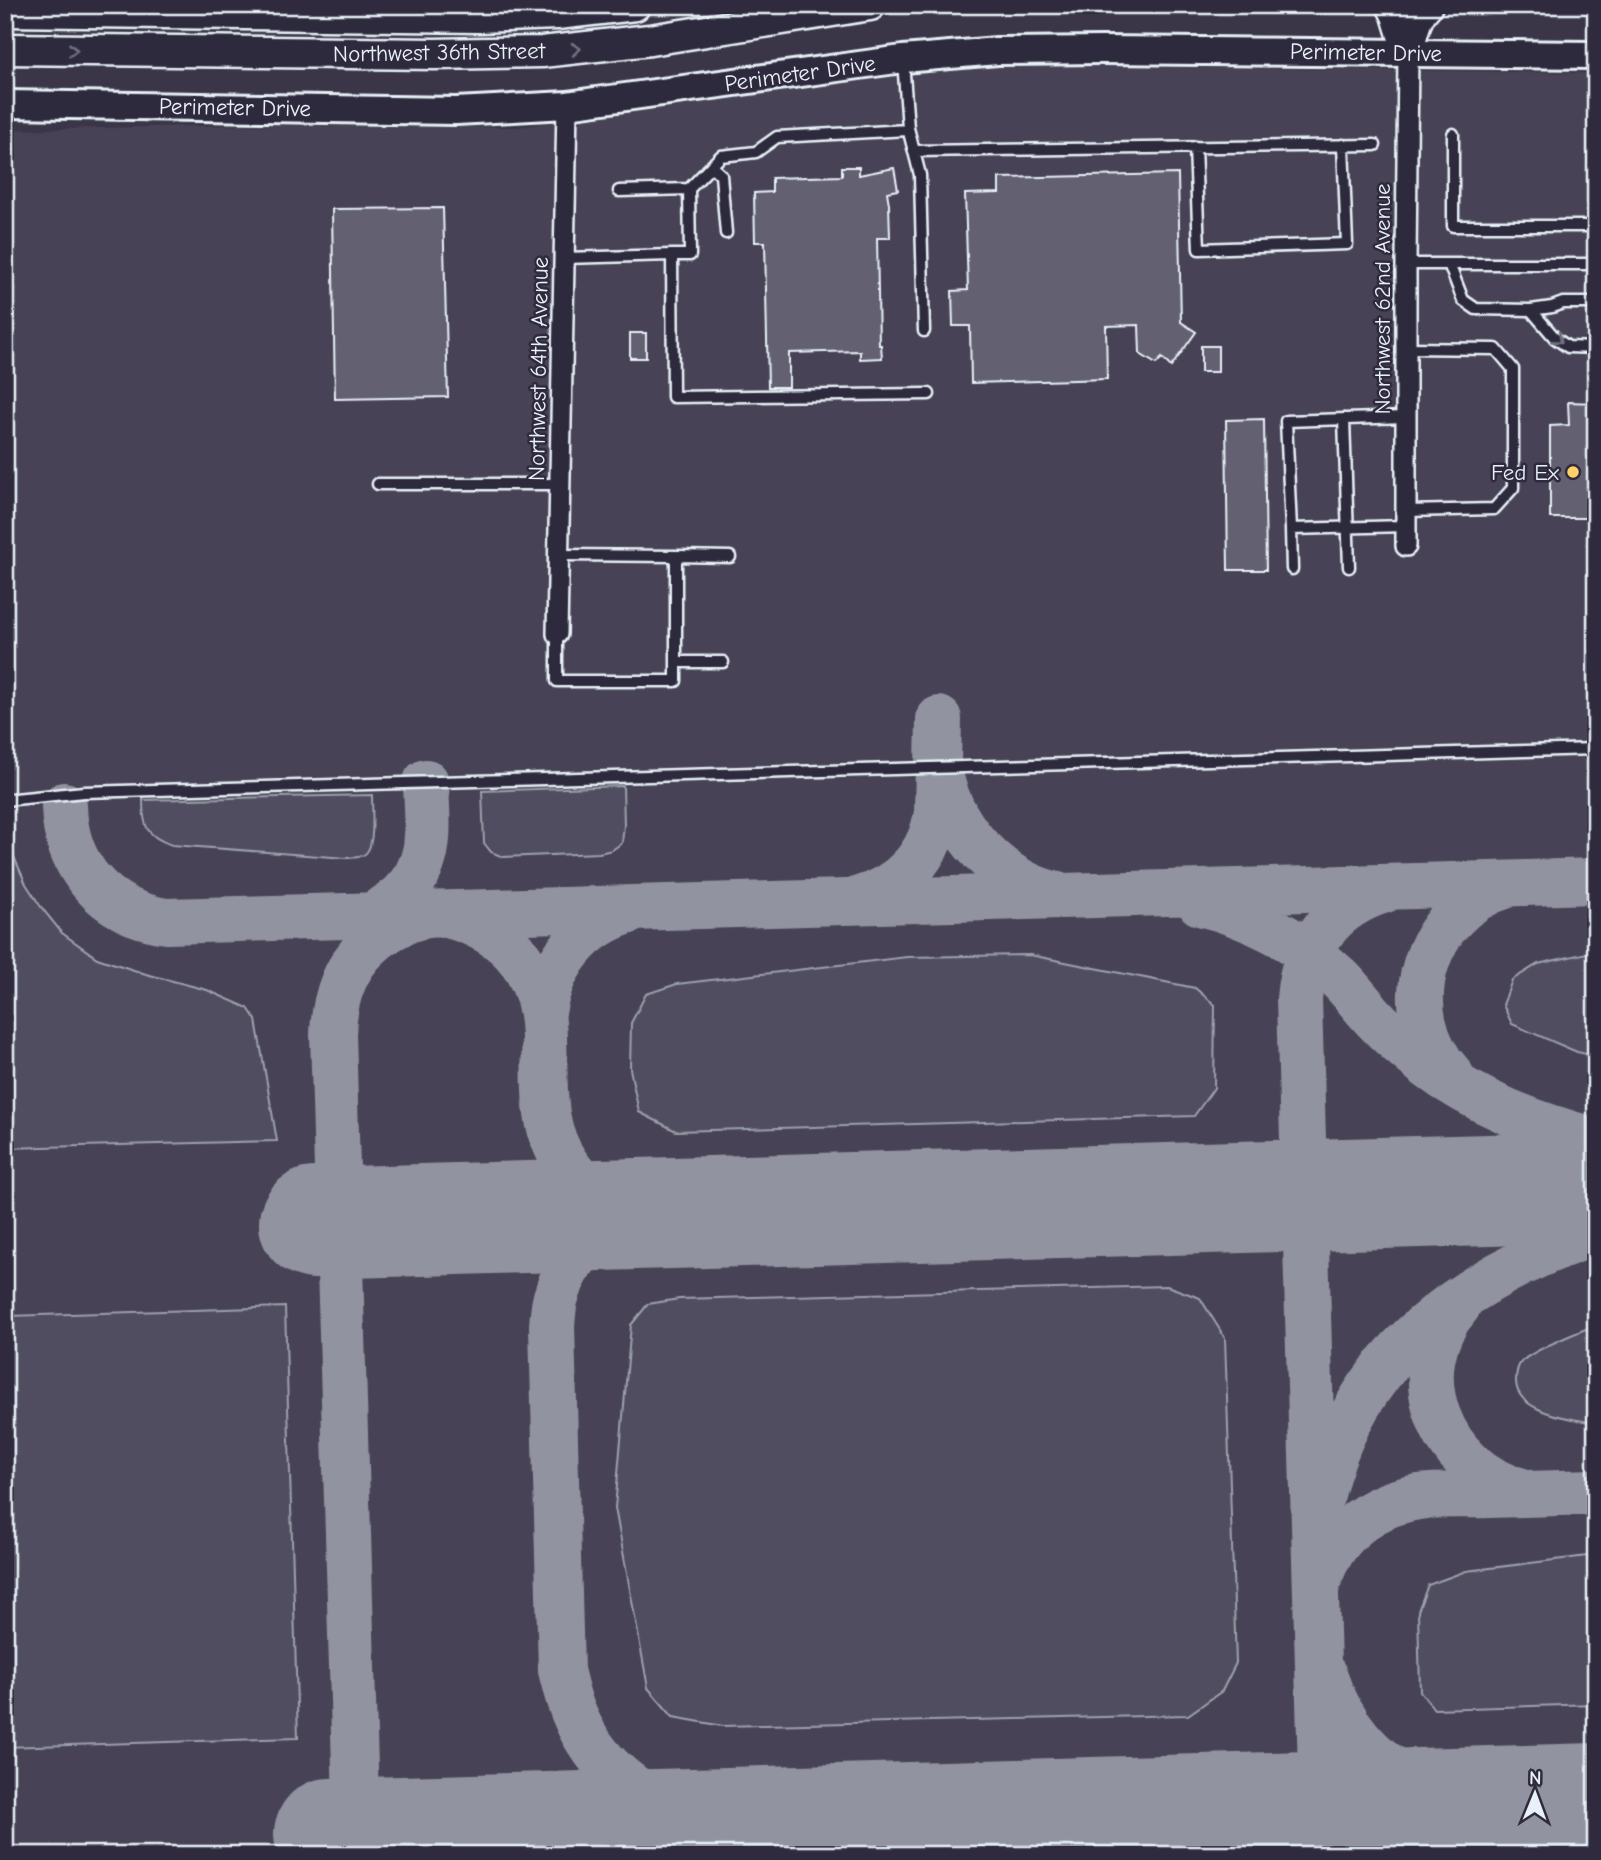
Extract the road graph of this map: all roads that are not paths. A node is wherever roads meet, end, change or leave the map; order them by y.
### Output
1 (635, 5) edge
2 (870, 5) edge
3 (1392, 5) edge
4 (1427, 5) edge
5 (96, 9) edge
6 (144, 9) edge
7 (180, 9) edge
8 (217, 10) edge
9 (5, 11) edge
10 (401, 11) edge
11 (435, 11) edge
12 (5, 49) edge
13 (1408, 52) junction
14 (434, 54) junction
15 (1596, 55) edge
16 (903, 59) junction
17 (5, 104) edge
18 (567, 105) junction
19 (908, 130) junction
20 (1452, 134) dead end
21 (1343, 145) junction
22 (1375, 145) dead end
23 (1195, 147) junction
24 (914, 151) junction
25 (711, 166) junction
26 (688, 189) junction
27 (619, 191) dead end
28 (1596, 226) edge
29 (726, 233) dead end
30 (672, 255) junction
31 (564, 258) junction
32 (1406, 264) junction
33 (1450, 264) junction
34 (1596, 264) edge
35 (1596, 303) edge
36 (1531, 310) junction
37 (924, 331) dead end
38 (1406, 348) junction
39 (1596, 348) edge
40 (929, 394) dead end
41 (1406, 417) junction
42 (1344, 419) junction
43 (379, 484) dead end
44 (560, 484) junction
45 (1406, 519) junction
46 (1348, 528) junction
47 (1291, 529) junction
48 (1406, 546) dead end
49 (559, 555) junction
50 (676, 556) junction
51 (730, 557) dead end
52 (1349, 567) dead end
53 (1292, 569) dead end
54 (557, 634) joint
55 (676, 662) junction
56 (723, 662) dead end
57 (1596, 749) edge
58 (5, 800) edge

1 - 11 main road, Northwest 36th Street
14 -> 2 main road, Northwest 36th Street
3 - 13 main road
4 - 13 main road
5 - 6 main road, Northwest 36th Street
5 - 9 main road, Northwest 36th Street
6 - 7 main road, Northwest 36th Street
7 - 8 main road, Northwest 36th Street
8 - 10 main road, Northwest 36th Street
10 - 11 main road, Northwest 36th Street
11 - 14 main road
12 -> 14 main road, Northwest 36th Street
13 - 15 street, Perimeter Drive
13 - 16 street, Perimeter Drive
13 - 32 street, Northwest 62nd Avenue
16 - 18 street, Perimeter Drive
16 - 19 lane
17 - 18 street, Perimeter Drive
18 - 31 street, Northwest 64th Avenue
19 - 24 lane
19 - 25 lane
20 - 28 lane
21 - 22 lane
21 - 23 lane
21 - 23 lane
23 - 24 lane
24 - 37 lane
25 - 26 lane
25 - 29 lane
26 - 27 lane
26 - 30 lane
30 - 31 lane
30 - 40 lane
31 - 44 street, Northwest 64th Avenue
32 - 33 lane
32 - 38 street, Northwest 62nd Avenue
33 - 34 lane
33 - 36 lane
35 - 36 lane
36 -> 39 lane
38 - 41 street, Northwest 62nd Avenue
38 - 45 lane
41 - 42 lane
41 - 45 street, Northwest 62nd Avenue
42 - 46 lane
42 - 47 lane
43 - 44 lane
44 - 49 street, Northwest 64th Avenue
45 - 46 lane
45 - 48 street, Northwest 62nd Avenue
46 - 47 lane
46 - 52 lane
47 - 53 lane
49 - 50 lane
49 - 54 street, Northwest 64th Avenue
50 - 51 lane
50 - 55 lane
54 - 55 lane
55 - 56 lane
57 - 58 lane

